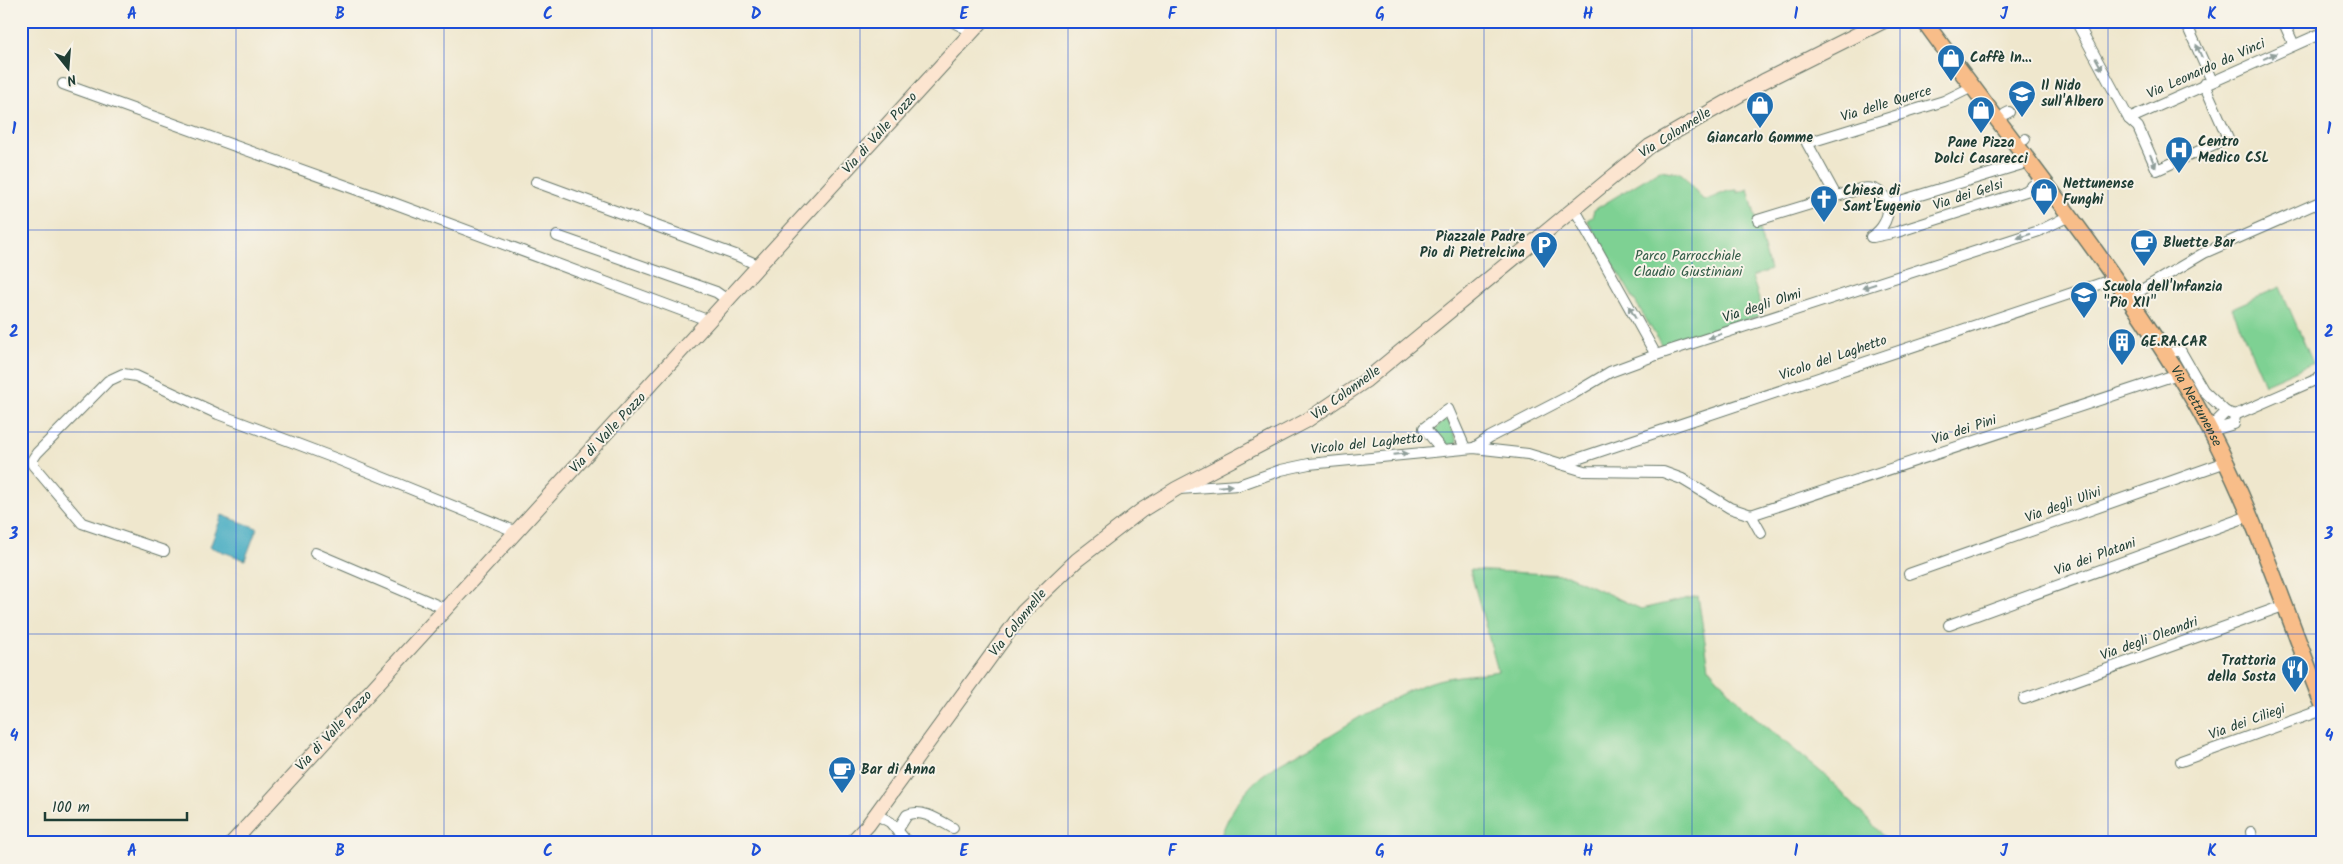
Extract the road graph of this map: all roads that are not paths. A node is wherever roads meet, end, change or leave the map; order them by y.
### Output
1 (951, 21) edge
2 (1884, 21) edge
3 (1924, 21) edge
4 (2076, 21) edge
5 (2185, 21) edge
6 (2284, 21) edge
7 (977, 26) edge
8 (2322, 33) edge
9 (2294, 45) junction
10 (2208, 83) junction
11 (63, 84) dead end
12 (1972, 87) junction
13 (2129, 119) junction
14 (2028, 162) junction
15 (2041, 179) junction
16 (536, 182) dead end
17 (1836, 196) junction
18 (2322, 201) edge
19 (1887, 204) junction
20 (1574, 208) junction
21 (2069, 216) junction
22 (1758, 220) dead end
23 (557, 236) dead end
24 (760, 266) junction
25 (2114, 278) junction
26 (2128, 298) junction
27 (728, 301) junction
28 (710, 321) junction
29 (2165, 354) junction
30 (1656, 355) junction
31 (2178, 374) junction
32 (2322, 377) edge
33 (2231, 414) junction
34 (2209, 430) junction
35 (1470, 448) junction
36 (1442, 450) junction
37 (2226, 462) junction
38 (1562, 464) junction
39 (1176, 489) junction
40 (1752, 514) junction
41 (2249, 516) junction
42 (516, 532) junction
43 (1761, 533) dead end
44 (164, 551) dead end
45 (315, 553) dead end
46 (1909, 574) dead end
47 (2283, 606) junction
48 (446, 609) junction
49 (1949, 625) dead end
50 (2024, 699) dead end
51 (2322, 703) edge
52 (2322, 710) edge
53 (2181, 761) dead end
54 (872, 820) junction
55 (953, 828) dead end
56 (898, 836) edge
57 (232, 843) edge
58 (851, 843) edge
59 (865, 843) edge
60 (908, 843) edge

1 - 7 street
2 - 20 main road, Via Colonnelle
3 - 12 main road, Via Nettunense
4 -> 13 street
10 -> 5 street
6 - 9 street
7 - 24 main road, Via di Valle Pozzo
8 - 9 street, Via Leonardo da Vinci
10 -> 9 street, Via Leonardo da Vinci
10 - 13 street, Via Leonardo da Vinci
13 -> 10 street
11 - 28 street
12 - 14 main road, Via Nettunense
12 - 17 street, Via delle Querce
14 - 15 main road, Via Nettunense
14 - 19 street
15 - 19 street, Via dei Gelsi
15 - 21 main road, Via Nettunense
16 - 24 street
17 - 19 street
17 - 22 street
18 - 26 street
30 -> 20 street
20 - 39 main road, Via Colonnelle
21 - 25 main road, Via Nettunense
21 -> 30 street, Via degli Olmi
23 - 27 street
24 - 27 main road, Via di Valle Pozzo
25 - 26 main road, Via Nettunense
25 - 38 street, Vicolo del Laghetto
26 - 29 main road, Via Nettunense
27 - 28 main road, Via di Valle Pozzo
28 - 42 main road, Via di Valle Pozzo
29 - 31 main road, Via Nettunense
29 - 33 street
30 - 35 street, Via degli Olmi
31 - 34 main road, Via Nettunense
31 - 40 street, Via dei Pini
32 - 33 street
33 - 34 street
34 - 37 main road, Via Nettunense
35 - 36 street, Vicolo del Laghetto
35 - 36 street
35 - 38 street, Vicolo del Laghetto
39 -> 36 street, Vicolo del Laghetto
37 - 41 main road, Via Nettunense
37 - 46 street, Via degli Ulivi
38 - 40 street, Vicolo del Laghetto
39 - 54 main road, Via Colonnelle
40 - 43 street
41 - 47 main road, Via Nettunense
41 - 49 street, Via dei Platani
42 - 44 street
42 - 48 main road, Via di Valle Pozzo
45 - 48 street
47 - 50 street, Via degli Oleandri
47 - 51 main road, Via Nettunense
48 - 57 main road, Via di Valle Pozzo
52 - 53 street, Via dei Ciliegi
54 - 56 street
54 - 58 main road, Via Colonnelle
54 - 59 main road, Via Colonnelle
55 - 56 street
56 - 60 street

